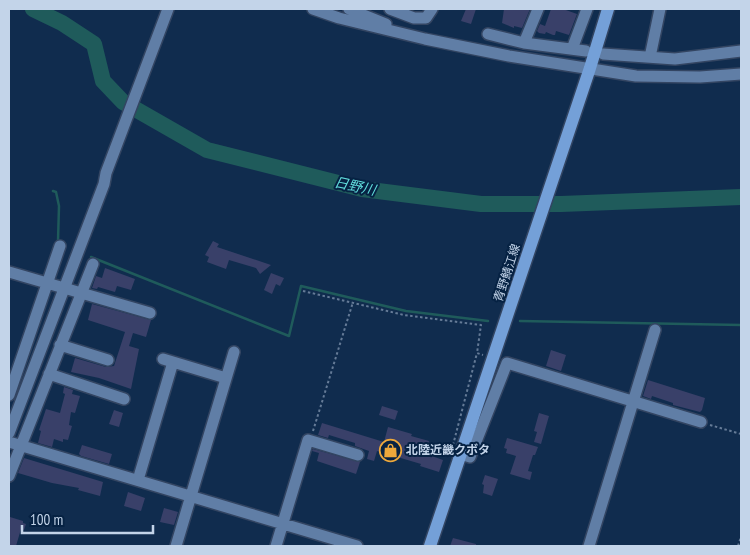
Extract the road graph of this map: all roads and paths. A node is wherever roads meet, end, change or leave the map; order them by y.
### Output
1 (168, 9) edge
2 (313, 9) edge
3 (350, 9) edge
4 (390, 9) edge
5 (432, 9) edge
6 (538, 9) edge
7 (587, 9) edge
8 (608, 9) edge
9 (660, 9) edge
10 (396, 32) junction
11 (488, 34) dead end
12 (524, 43) junction
13 (572, 49) junction
14 (586, 51) dead end
15 (741, 51) edge
16 (604, 54) dead end
17 (650, 57) junction
18 (589, 71) junction
19 (741, 74) edge
20 (60, 246) dead end
21 (93, 264) dead end
22 (9, 272) edge
23 (46, 283) junction
24 (64, 288) junction
25 (303, 291) dead end
26 (82, 293) junction
27 (353, 302) junction
28 (150, 312) dead end
29 (655, 330) dead end
30 (60, 345) junction
31 (234, 352) dead end
32 (477, 353) junction
33 (485, 356) dead end
34 (108, 360) dead end
35 (49, 374) junction
36 (226, 378) junction
37 (9, 395) edge
38 (124, 399) dead end
39 (633, 401) junction
40 (701, 422) joint
41 (9, 433) edge
42 (741, 434) edge
43 (308, 440) junction
44 (9, 442) edge
45 (20, 445) junction
46 (460, 454) junction
47 (358, 455) dead end
48 (9, 476) edge
49 (138, 480) junction
50 (191, 496) junction
51 (283, 524) junction
52 (741, 537) edge
53 (176, 546) edge
54 (276, 546) edge
55 (357, 546) edge
56 (430, 546) edge
57 (589, 546) edge
58 (738, 546) edge

1 - 24 street
2 - 10 street
3 - 10 street
4 - 5 street
6 - 12 street
7 - 13 street
8 - 18 main road, 青野鯖江線
9 - 17 street
10 - 18 street
11 - 12 street
12 - 13 street
13 - 14 street
15 - 17 street
16 - 17 street
18 - 19 street
18 - 46 main road, 青野鯖江線
20 - 23 street
21 - 26 street
22 - 23 street
23 - 24 street
23 - 37 street
24 - 26 street
24 - 41 street
25 - 27 path
26 - 28 street
26 - 30 street
27 - 32 path
27 - 43 path
29 - 39 street
30 - 34 street
30 - 35 street
31 - 36 street
32 - 33 path
32 - 46 path
35 - 38 street
35 - 45 street
36 - 49 street
36 - 50 street
39 - 40 street
39 - 46 street
39 - 57 street
40 - 42 path
43 - 47 street
43 - 51 street
44 - 45 street
45 - 48 street
45 - 49 street
46 - 56 main road, 青野鯖江線
49 - 50 street
50 - 51 street
50 - 53 street
51 - 54 street
51 - 55 street
52 - 58 path

